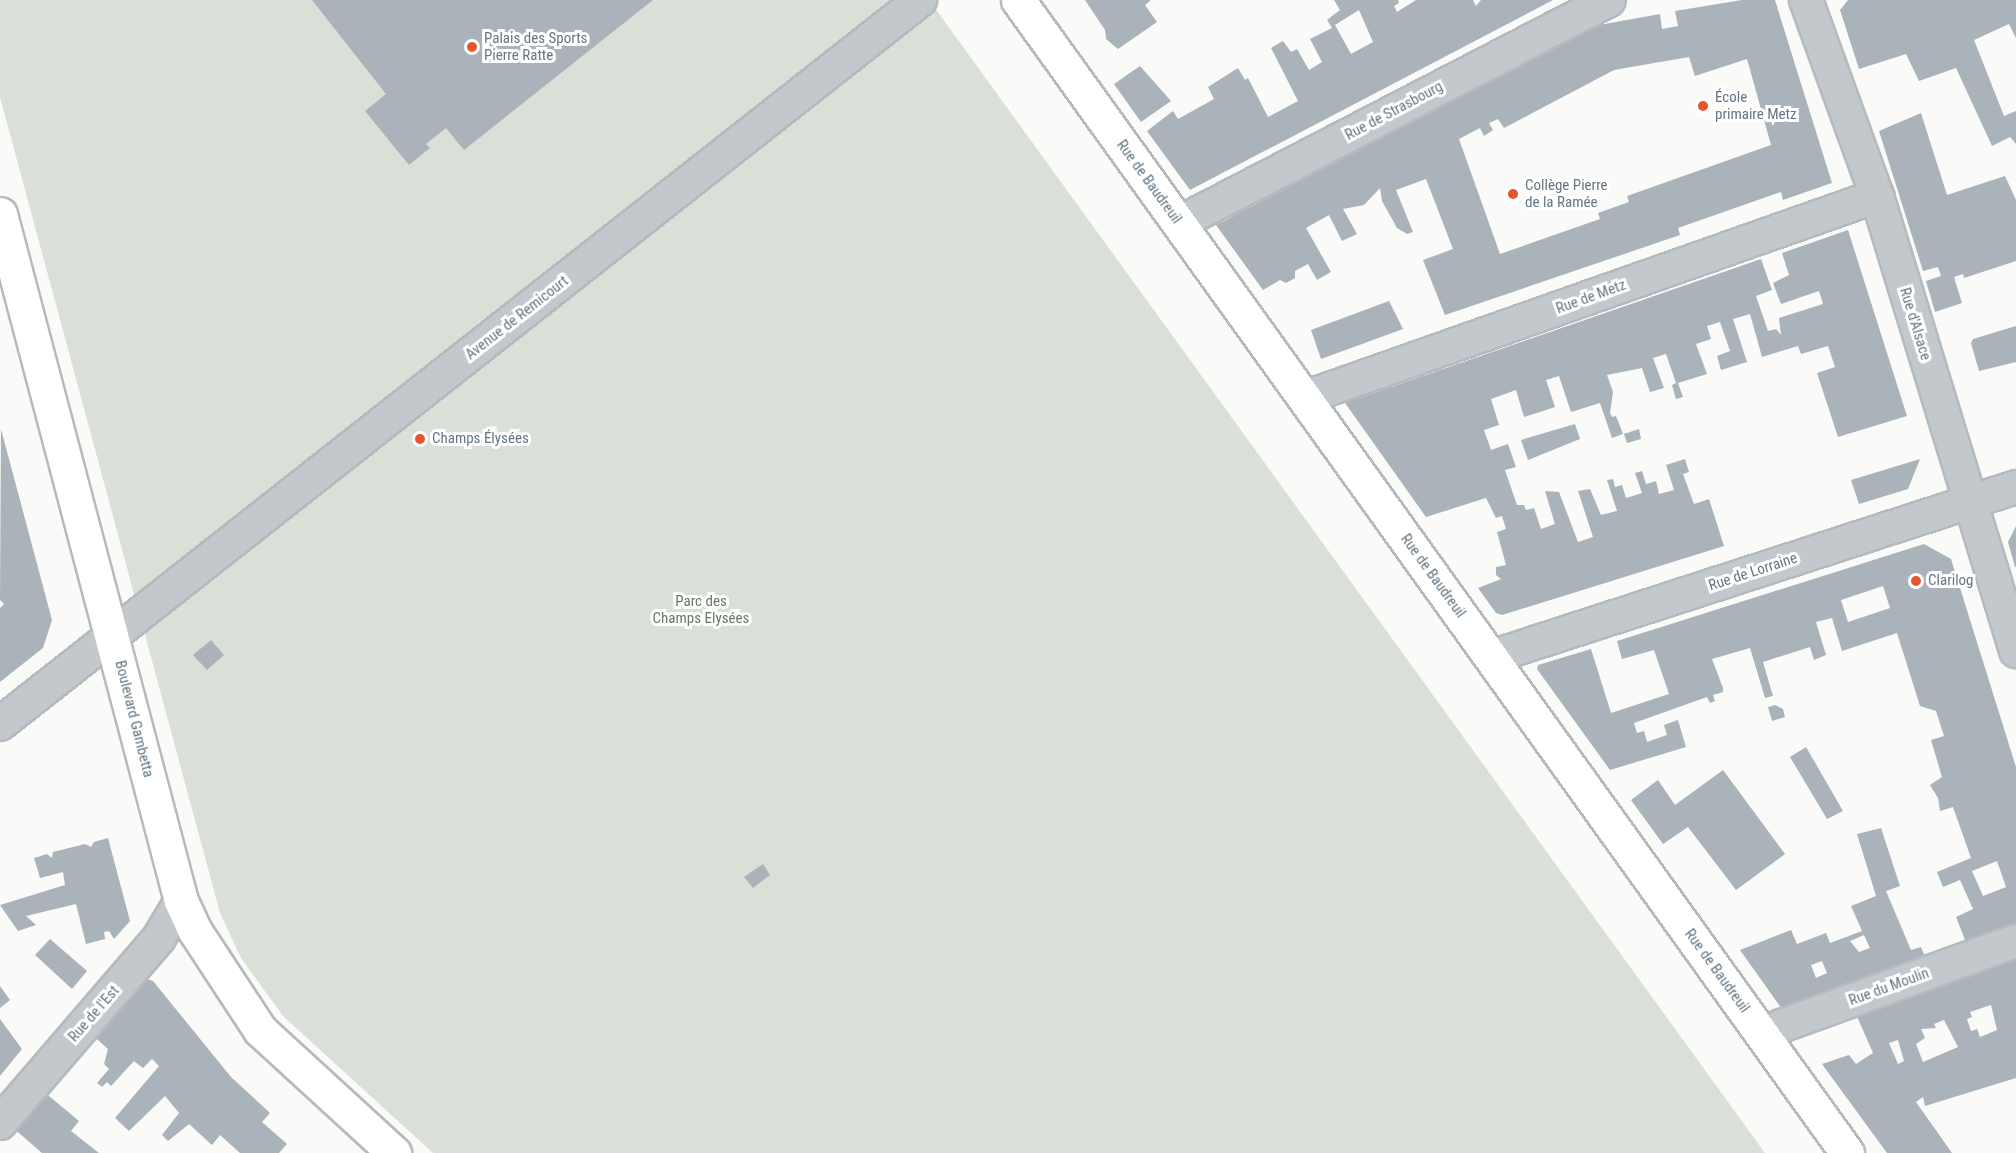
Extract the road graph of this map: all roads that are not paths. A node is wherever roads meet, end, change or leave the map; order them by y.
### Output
1 (920, 0) edge
2 (1018, 0) edge
3 (1609, 0) edge
4 (1806, 0) edge
5 (1876, 196) junction
6 (0, 214) edge
7 (1179, 223) junction
8 (1305, 399) junction
9 (2016, 487) edge
10 (1969, 502) junction
11 (113, 634) junction
12 (2016, 651) edge
13 (1491, 657) junction
14 (0, 724) edge
15 (182, 901) junction
16 (2016, 941) edge
17 (1767, 1042) junction
18 (0, 1123) edge
19 (392, 1152) edge
20 (1848, 1153) edge

1 - 11 street, Avenue de Remicourt
2 - 7 main road, Rue de Baudreuil
3 - 7 street, Rue de Strasbourg
4 - 5 street, Rue d'Alsace
5 - 8 street, Rue de Metz
5 - 10 street, Rue d'Alsace
6 - 11 main road, Boulevard Gambetta
7 - 8 main road, Rue de Baudreuil
8 - 13 main road, Rue de Baudreuil
9 - 10 street, Rue de Lorraine
10 - 12 street, Rue d'Alsace
10 - 13 street, Rue de Lorraine
11 - 14 street, Avenue de Remicourt
11 - 15 main road, Boulevard Gambetta
13 - 17 main road, Rue de Baudreuil
15 - 18 street, Rue de l'Est
15 - 19 main road, Boulevard Gambetta
16 - 17 street, Rue du Moulin
17 - 20 main road, Rue de Baudreuil

